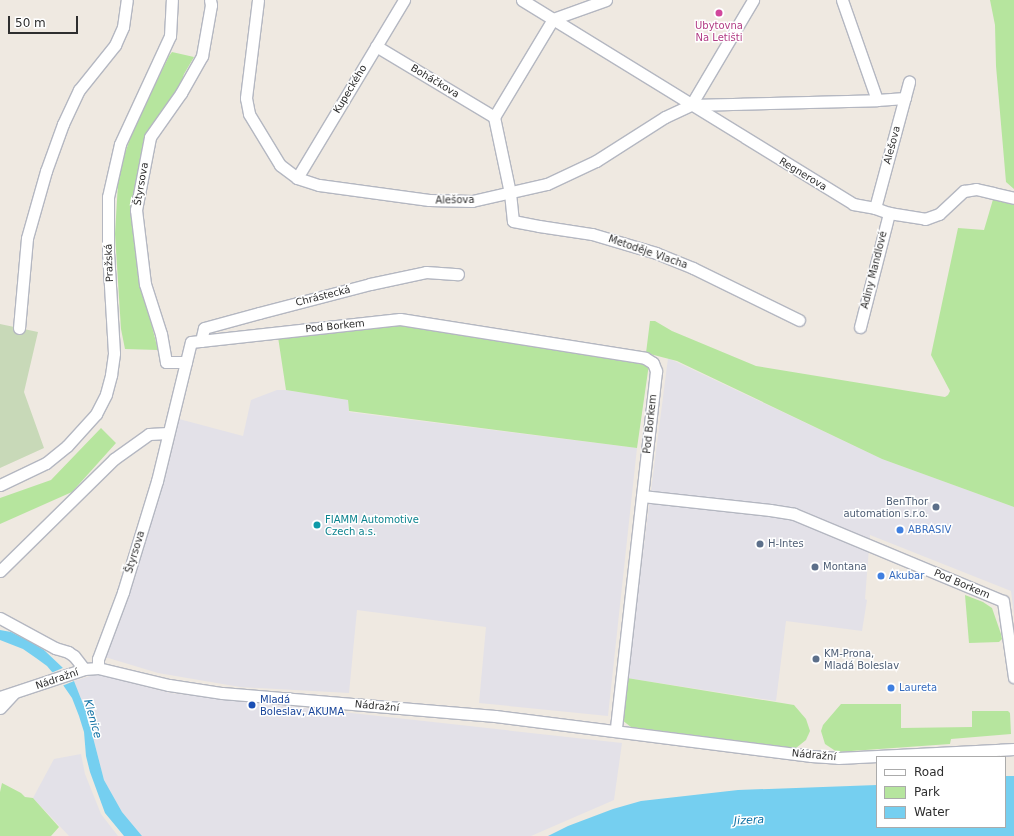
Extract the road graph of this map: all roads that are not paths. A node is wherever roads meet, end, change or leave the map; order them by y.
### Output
1 (127, 0) edge
2 (172, 0) edge
3 (210, 0) edge
4 (258, 0) edge
5 (404, 0) edge
6 (522, 0) edge
7 (606, 0) edge
8 (752, 0) edge
9 (842, 0) edge
10 (554, 20) junction
11 (376, 46) junction
12 (909, 82) dead end
13 (905, 98) junction
14 (877, 100) junction
15 (691, 105) junction
16 (494, 117) junction
17 (297, 178) junction
18 (510, 193) junction
19 (1014, 198) edge
20 (875, 208) junction
21 (889, 214) junction
22 (458, 274) dead end
23 (799, 320) dead end
24 (860, 327) dead end
25 (19, 328) dead end
26 (196, 342) junction
27 (186, 362) junction
28 (168, 433) junction
29 (0, 485) edge
30 (642, 496) junction
31 (0, 570) edge
32 (0, 618) edge
33 (98, 668) junction
34 (84, 669) junction
35 (1014, 677) edge
36 (13, 694) junction
37 (0, 697) edge
38 (0, 708) edge
39 (616, 730) junction
40 (1014, 749) edge
41 (876, 756) edge
42 (877, 756) edge

1 - 25 street
2 - 29 street, Pražská
3 - 27 street, Štyrsova
4 - 17 street, Alešova
5 - 11 street, Kupeckého
6 - 10 street, Regnerova
7 - 10 street
8 - 15 street
9 - 14 street
10 - 15 street, Regnerova
10 - 16 street
11 - 16 street, Boháčkova
11 - 17 street, Kupeckého
12 - 13 street, Alešova
13 - 14 street
13 - 20 street, Alešova
14 - 15 street
15 - 18 street, Alešova
15 - 20 street, Regnerova
16 - 18 street
17 - 18 street, Alešova
18 - 23 street, Metoděje Vlacha
19 - 21 street, Regnerova
20 - 21 street, Regnerova
21 - 24 street, Adiny Mandlové
22 - 26 street, Chrástecká
26 - 27 street, Štyrsova
26 - 30 street, Pod Borkem
27 - 28 street, Štyrsova
28 - 31 street
28 - 33 street, Štyrsova
30 - 35 street, Pod Borkem
30 - 39 street
32 - 34 street
33 - 34 street, Nádražní
33 - 39 street, Nádražní
34 - 36 street, Nádražní
36 - 37 street, Nádražní
36 - 38 street
39 - 41 street, Nádražní
40 - 42 street, Nádražní

